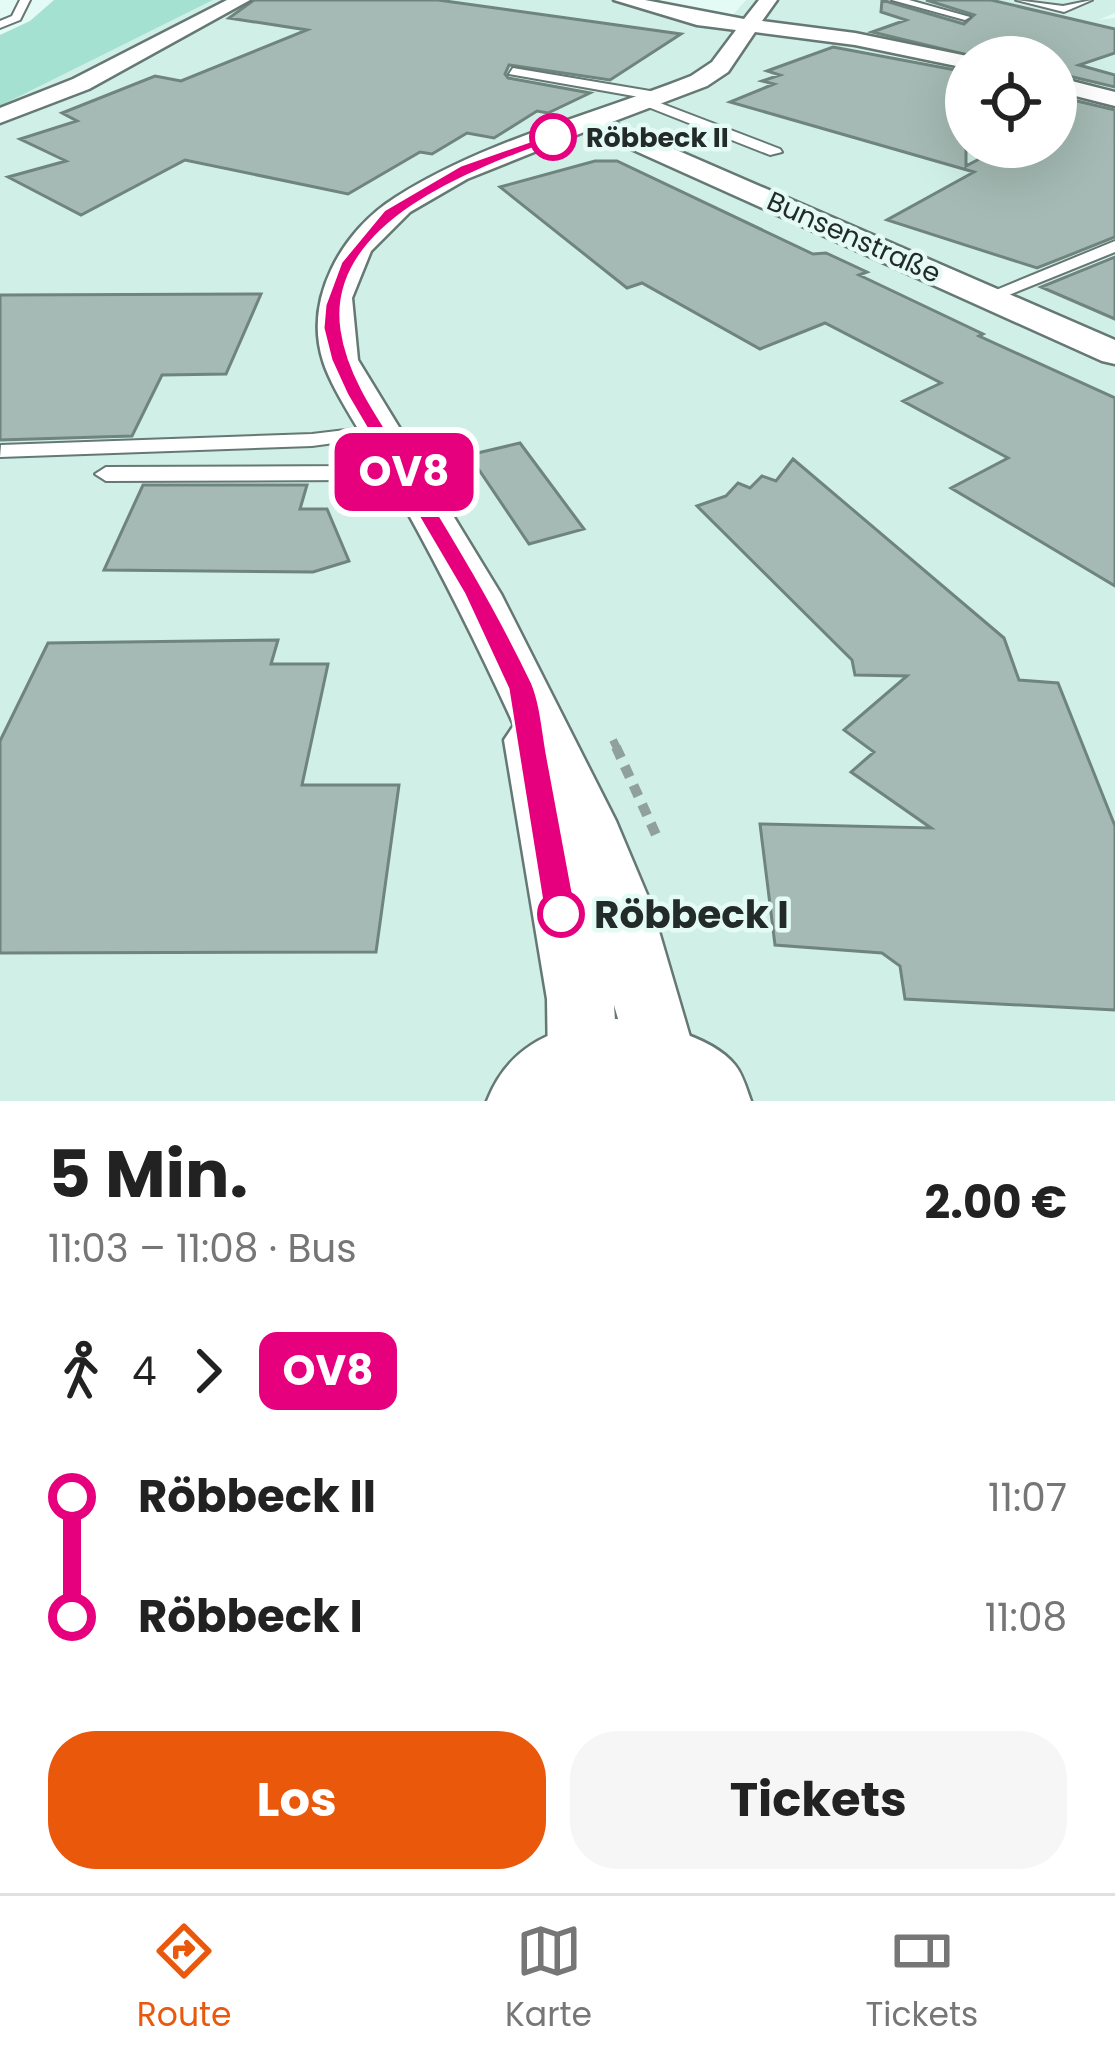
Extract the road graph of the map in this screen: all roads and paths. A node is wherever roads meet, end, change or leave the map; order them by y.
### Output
1 (25, 0) edge
2 (241, 0) edge
3 (623, 0) edge
4 (768, 0) edge
5 (897, 0) edge
6 (1021, 0) edge
7 (1087, 0) edge
8 (965, 17) dead end
9 (0, 25) edge
10 (750, 26) junction
11 (945, 58) edge
12 (513, 72) dead end
13 (1077, 88) edge
14 (1108, 94) edge
15 (654, 100) junction
16 (0, 116) edge
17 (592, 122) junction
18 (775, 152) dead end
19 (1115, 246) edge
20 (988, 297) junction
21 (1115, 353) edge
22 (379, 431) junction
23 (1, 451) edge
24 (399, 464) junction
25 (106, 474) dead end
26 (613, 740) dead end
27 (657, 837) dead end
28 (622, 1084) edge

1 - 9 lane
2 - 16 street
3 - 10 street
4 - 10 street
5 - 8 lane
6 - 7 lane
10 - 11 street
10 - 15 street
12 - 15 lane
13 - 14 street
15 - 17 street
15 - 18 lane
17 - 20 street, Bunsenstraße
17 - 22 street
19 - 20 lane
20 - 21 street, Bunsenstraße
22 - 23 lane
22 - 24 street
24 - 25 lane
24 - 28 street
26 - 27 path

